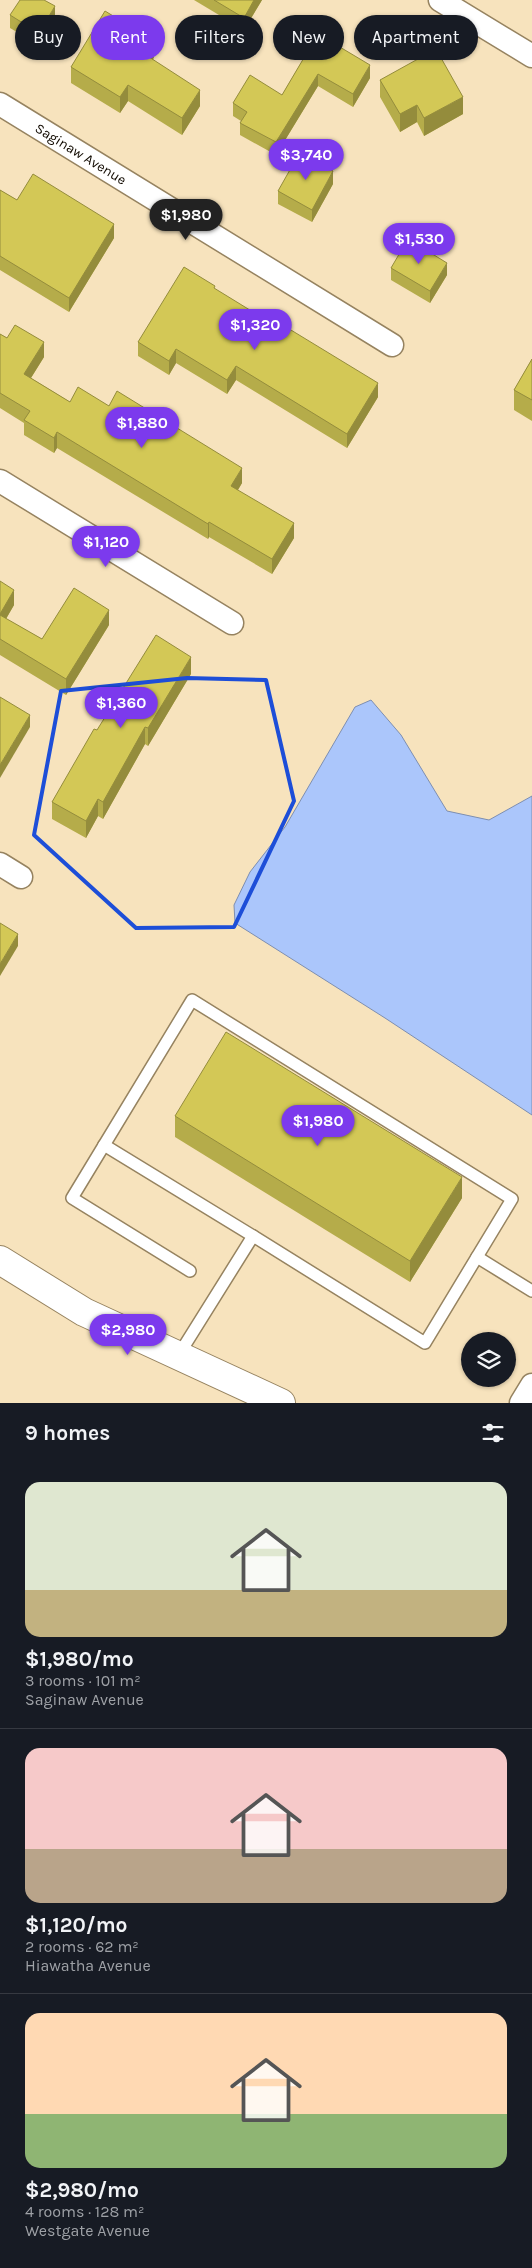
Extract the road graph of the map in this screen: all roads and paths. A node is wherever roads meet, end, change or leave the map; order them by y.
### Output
1 (440, 0) edge
2 (532, 56) edge
3 (0, 104) edge
4 (392, 345) dead end
5 (0, 482) edge
6 (232, 623) dead end
7 (0, 864) edge
8 (21, 877) dead end
9 (104, 1145) junction
10 (253, 1236) junction
11 (477, 1257) junction
12 (0, 1260) edge
13 (190, 1271) dead end
14 (532, 1291) edge
15 (178, 1356) junction
16 (532, 1385) edge
17 (281, 1403) edge
18 (521, 1403) edge

1 - 2 street
3 - 4 street, Saginaw Avenue
5 - 6 street
7 - 8 street
9 - 10 lane
9 - 11 lane
9 - 13 lane
10 - 11 lane
10 - 15 lane
11 - 14 lane
12 - 15 street
15 - 17 street
16 - 18 street

